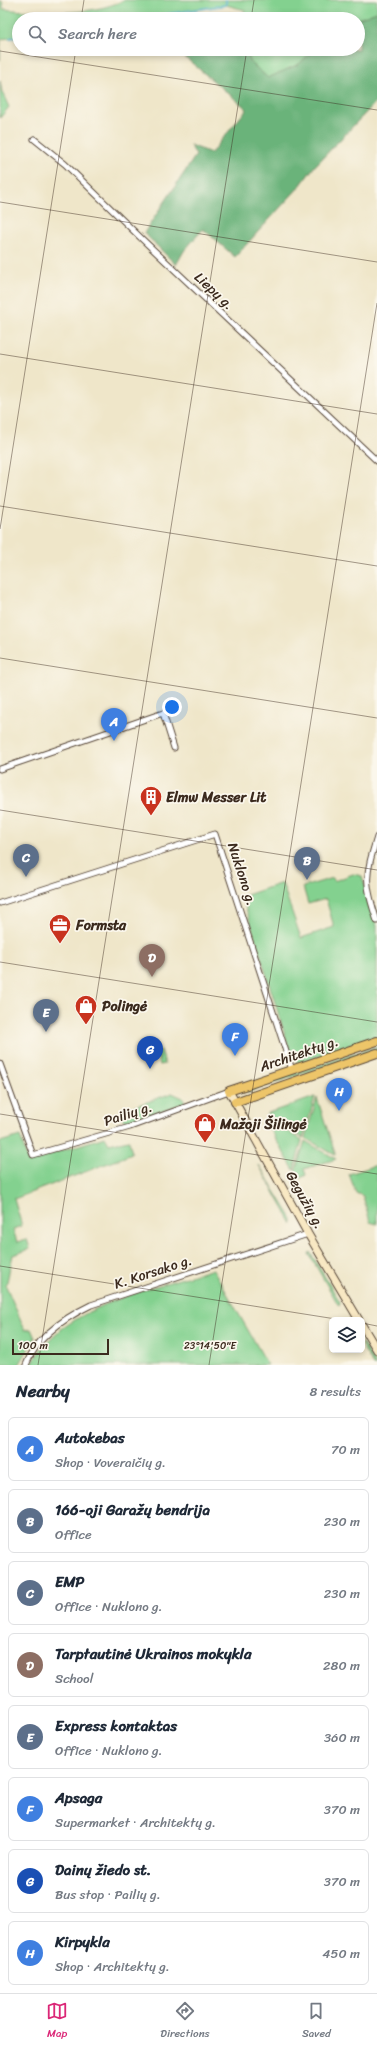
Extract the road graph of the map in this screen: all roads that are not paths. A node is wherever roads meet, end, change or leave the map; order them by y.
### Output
1 (34, 139) dead end
2 (377, 461) edge
3 (174, 748) dead end
4 (0, 769) edge
5 (377, 837) edge
6 (0, 903) edge
7 (377, 921) edge
8 (377, 1042) edge
9 (377, 1053) edge
10 (0, 1064) edge
11 (292, 1070) junction
12 (229, 1091) junction
13 (235, 1102) junction
14 (308, 1234) junction
15 (357, 1317) edge
16 (365, 1329) edge
17 (377, 1350) edge
18 (26, 1365) edge

1 - 2 street, Liepų g.
3 - 4 street
5 - 7 street
6 - 11 street, Nuklono g.
8 - 11 main road, Architektų g.
9 - 13 main road, Architektų g.
10 - 12 street, Pailių g.
11 - 12 main road, Architektų g.
12 - 13 main road, Gegužių g.
13 - 14 main road, Gegužių g.
14 - 15 main road, Gegužių g.
14 - 18 street, K. Korsako g.
16 - 17 main road

